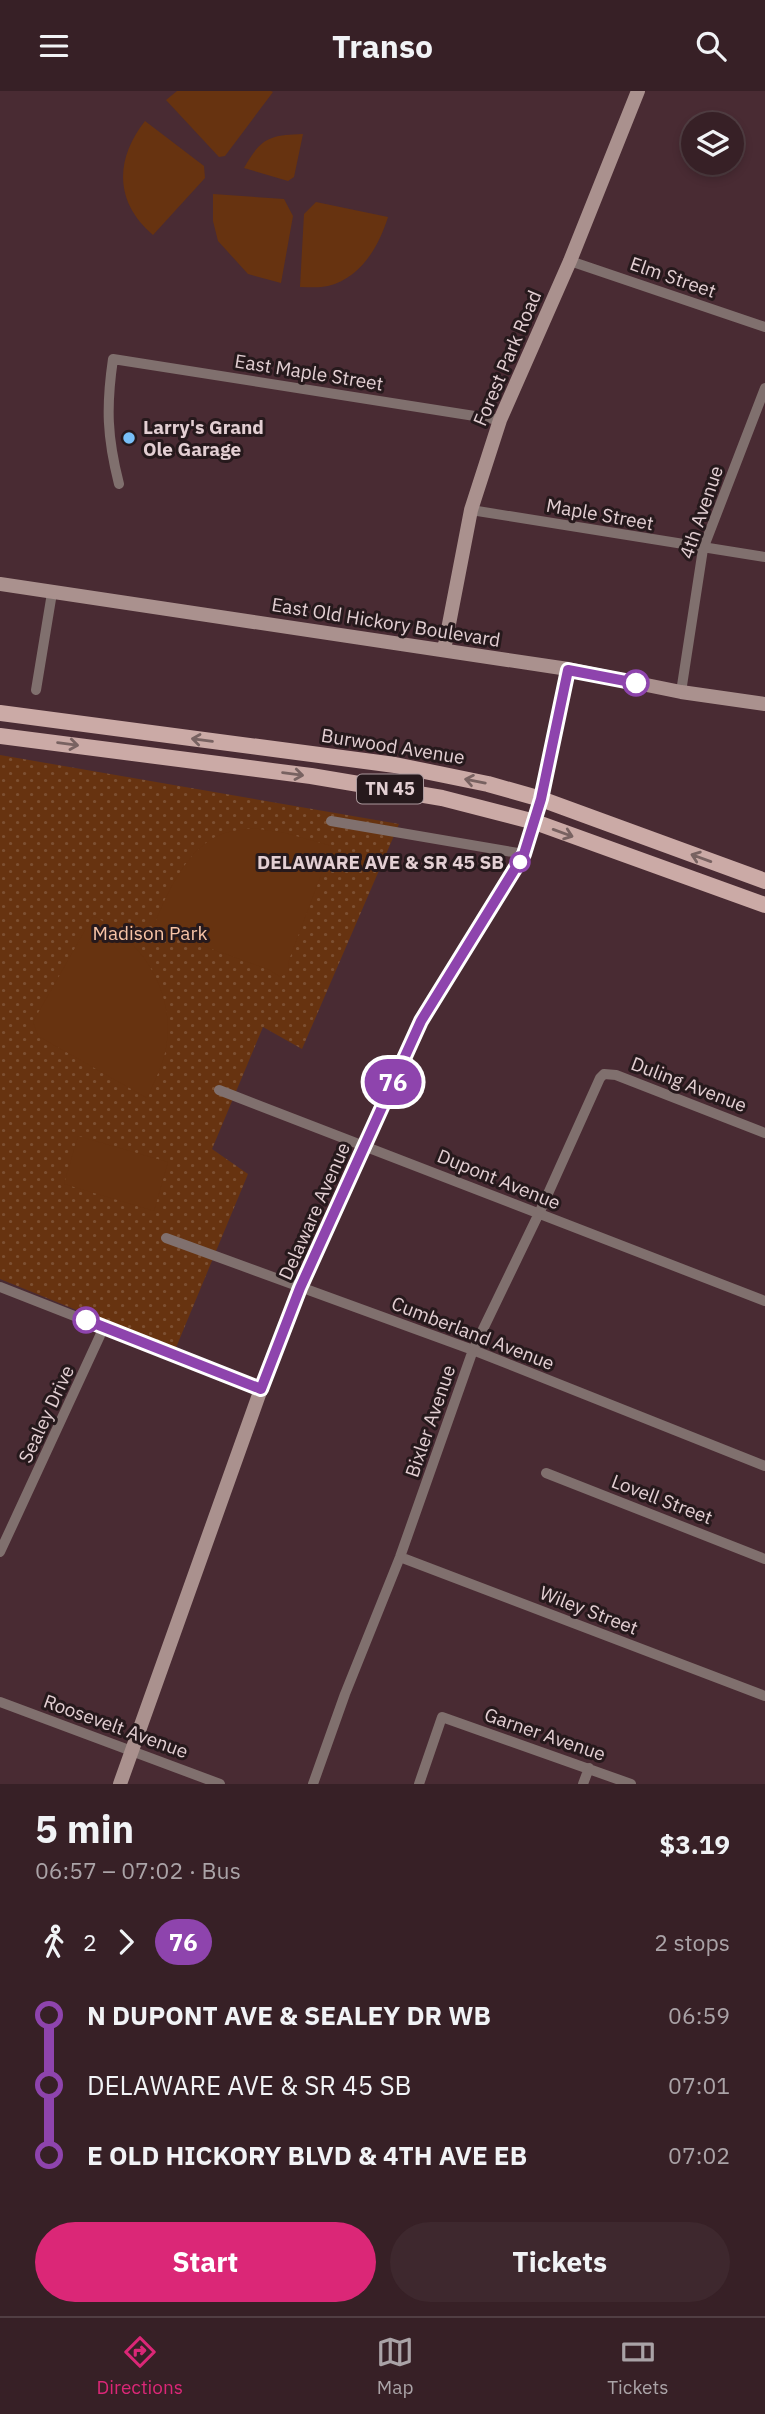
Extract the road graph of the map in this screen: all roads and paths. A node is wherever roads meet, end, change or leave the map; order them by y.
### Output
1 (638, 91) edge
2 (570, 261) junction
3 (765, 327) edge
4 (765, 388) edge
5 (500, 420) junction
6 (119, 484) dead end
7 (471, 510) junction
8 (703, 549) junction
9 (765, 557) edge
10 (0, 584) edge
11 (52, 593) junction
12 (444, 650) junction
13 (568, 670) junction
14 (36, 690) dead end
15 (681, 692) junction
16 (765, 704) edge
17 (0, 713) edge
18 (0, 736) edge
19 (541, 799) junction
20 (331, 821) dead end
21 (535, 823) junction
22 (524, 854) junction
23 (765, 881) edge
24 (765, 905) edge
25 (600, 1078) joint
26 (219, 1090) dead end
27 (765, 1133) edge
28 (365, 1145) junction
29 (538, 1214) junction
30 (166, 1238) dead end
31 (0, 1287) edge
32 (300, 1288) junction
33 (765, 1301) edge
34 (104, 1327) junction
35 (473, 1350) junction
36 (261, 1389) junction
37 (765, 1467) edge
38 (546, 1473) dead end
39 (0, 1552) edge
40 (401, 1557) junction
41 (765, 1559) edge
42 (765, 1696) edge
43 (0, 1702) edge
44 (134, 1751) junction
45 (589, 1768) junction
46 (120, 1784) edge
47 (220, 1784) edge
48 (313, 1784) edge
49 (419, 1784) edge
50 (583, 1784) edge
51 (631, 1784) edge

1 - 2 street, Forest Park Road
2 - 3 street, Elm Street
2 - 5 street, Forest Park Road
4 - 8 street, 4th Avenue
5 - 6 street, East Maple Street
5 - 7 street, Forest Park Road
7 - 8 street, Maple Street
7 - 12 street, Forest Park Road
8 - 9 street, Maple Street
8 - 15 street, 4th Avenue
10 - 11 street, East Old Hickory Boulevard
11 - 12 street, East Old Hickory Boulevard
11 - 14 street
12 - 13 street, East Old Hickory Boulevard
13 - 15 street, East Old Hickory Boulevard
13 - 19 street, Delaware Avenue
15 - 16 street, East Old Hickory Boulevard
19 -> 17 main road, Burwood Avenue / TN 45
18 -> 21 main road, TN 45
19 - 21 street, Delaware Avenue
23 -> 19 main road, Burwood Avenue / TN 45
20 - 22 street
21 - 22 street, Delaware Avenue
21 -> 24 main road, TN 45
22 - 28 street, Delaware Avenue
25 - 27 street, Duling Avenue
25 - 29 street, Bixler Avenue
26 - 28 street, Dupont Avenue
28 - 29 street, Dupont Avenue
28 - 32 street, Delaware Avenue
29 - 33 street, Dupont Avenue
29 - 35 street, Bixler Avenue
30 - 32 street, Cumberland Avenue
31 - 34 street
32 - 35 street, Cumberland Avenue
32 - 36 street, Delaware Avenue
34 - 36 street
34 - 39 street, Sealey Drive
35 - 37 street, Cumberland Avenue
35 - 40 street, Bixler Avenue
36 - 44 street, Delaware Avenue
38 - 41 street, Lovell Street
40 - 42 street, Wiley Street
40 - 48 street, Bixler Avenue
43 - 44 street, Roosevelt Avenue
44 - 46 street, Delaware Avenue
44 - 47 street, Roosevelt Avenue
45 - 49 street, Garner Avenue
45 - 50 street
45 - 51 street, Garner Avenue

